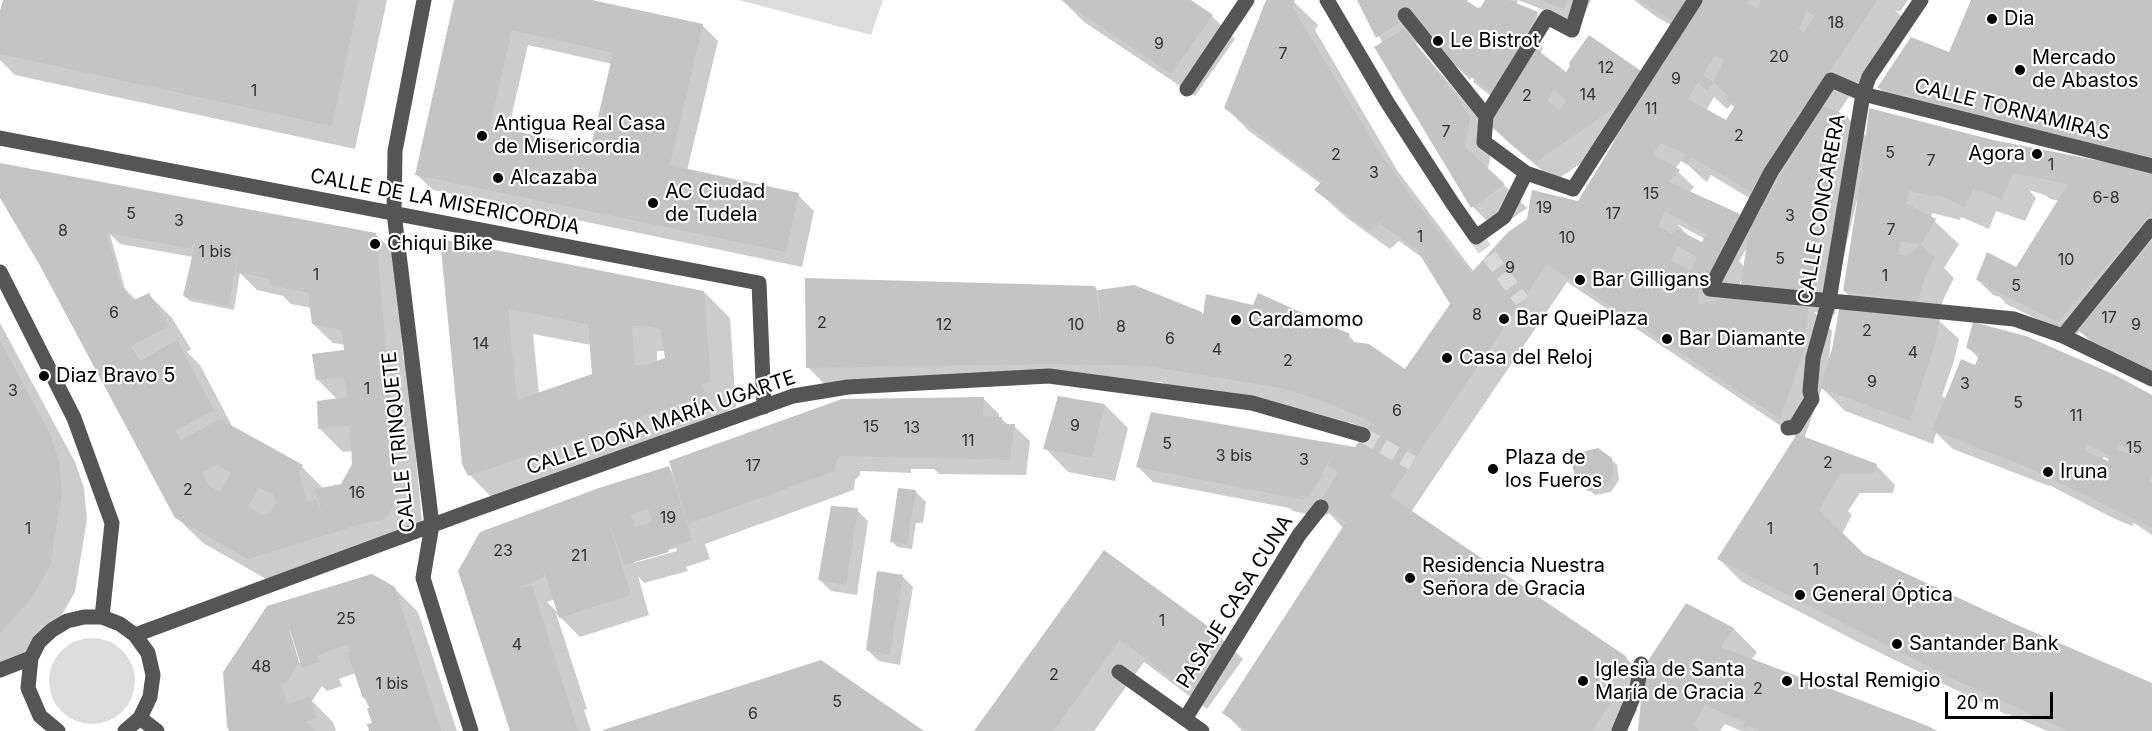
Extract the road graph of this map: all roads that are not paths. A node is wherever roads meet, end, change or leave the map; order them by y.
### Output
1 (424, 0) edge
2 (1247, 0) edge
3 (1327, 0) edge
4 (1581, 0) edge
5 (1695, 0) edge
6 (1921, 0) edge
7 (1405, 15) dead end
8 (1187, 89) dead end
9 (1863, 94) junction
10 (1486, 116) junction
11 (0, 138) edge
12 (2152, 166) edge
13 (1526, 173) junction
14 (394, 213) junction
15 (2152, 226) edge
16 (0, 272) edge
17 (1829, 300) junction
18 (2063, 336) junction
19 (2152, 379) edge
20 (764, 407) junction
21 (1788, 428) dead end
22 (1363, 435) tunnel mouth
23 (1321, 507) dead end
24 (432, 525) junction
25 (102, 617) junction
26 (135, 635) junction
27 (31, 658) junction
28 (1641, 664) dead end
29 (0, 670) edge
30 (1119, 672) dead end
31 (140, 718) junction
32 (1185, 719) junction
33 (58, 731) edge
34 (126, 731) edge
35 (157, 731) edge
36 (471, 731) edge
37 (1202, 731) edge
38 (1619, 731) edge

1 - 14 street, CALLE TRINQUETE
2 - 8 street
3 - 13 street
4 - 10 street
5 - 13 street
6 - 9 street, CALLE CONCARERA
7 - 10 street
9 - 12 street, CALLE TORNAMIRAS
9 - 17 street, CALLE CONCARERA
9 - 17 street, CALLE TORNAMIRAS
10 - 13 street
11 - 14 street, CALLE DE LA MISERICORDIA
14 - 20 street, CALLE DE LA MISERICORDIA
14 - 24 street, CALLE TRINQUETE
15 - 18 street
16 - 25 street
17 - 18 street
17 - 21 street, CALLE CONCARERA
18 - 19 street
20 - 22 street, CALLE DOÑA MARÍA UGARTE
20 - 24 street, CALLE DOÑA MARÍA UGARTE
23 - 32 street, PASAJE CASA CUNA
24 - 26 street, CALLE DOÑA MARÍA UGARTE
24 - 36 street, CALLE TRINQUETE
25 - 26 street
25 - 27 street
26 - 31 street
27 - 29 street
27 - 33 street
28 - 38 street
30 - 32 street
31 - 34 street
31 - 35 street
32 - 37 street

